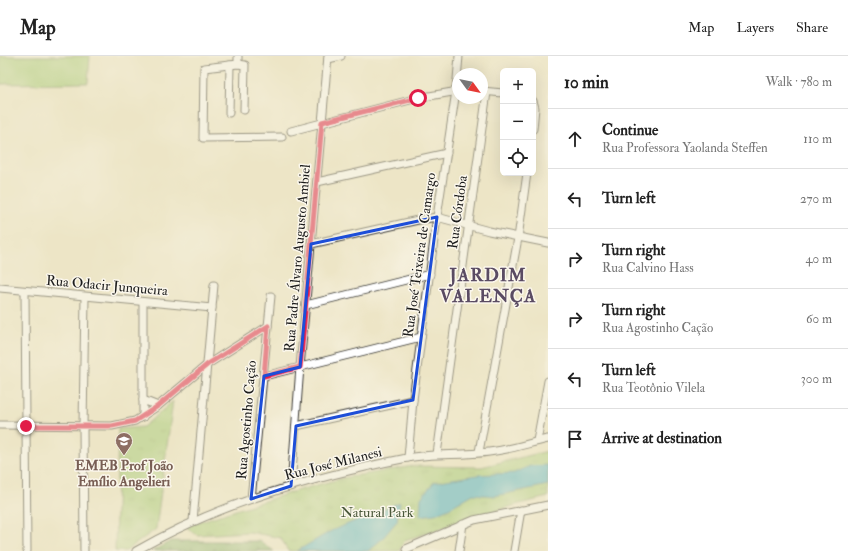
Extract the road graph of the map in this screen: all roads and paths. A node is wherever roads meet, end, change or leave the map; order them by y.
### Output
1 (238, 56) edge
2 (341, 56) edge
3 (459, 56) edge
4 (328, 58) edge
5 (238, 64) junction
6 (230, 65) junction
7 (458, 68) edge
8 (488, 91) edge
9 (452, 92) edge
10 (500, 93) edge
11 (455, 104) edge
12 (483, 104) edge
13 (244, 110) dead end
14 (229, 113) dead end
15 (322, 122) junction
16 (291, 131) dead end
17 (282, 137) dead end
18 (447, 153) junction
19 (527, 176) edge
20 (317, 182) junction
21 (437, 217) junction
22 (468, 226) junction
23 (518, 238) junction
24 (548, 243) edge
25 (311, 244) junction
26 (430, 274) junction
27 (214, 285) dead end
28 (0, 288) edge
29 (25, 291) junction
30 (85, 296) junction
31 (271, 296) dead end
32 (143, 302) junction
33 (306, 305) junction
34 (212, 308) junction
35 (268, 326) junction
36 (421, 337) junction
37 (208, 364) junction
38 (300, 367) junction
39 (264, 376) junction
40 (548, 381) edge
41 (143, 400) junction
42 (413, 400) junction
43 (158, 406) junction
44 (143, 417) junction
45 (0, 425) edge
46 (26, 426) junction
47 (83, 426) junction
48 (296, 426) junction
49 (548, 438) edge
50 (537, 441) junction
51 (479, 452) junction
52 (437, 454) junction
53 (408, 458) junction
54 (291, 486) junction
55 (251, 499) junction
56 (548, 505) edge
57 (521, 510) junction
58 (193, 521) junction
59 (463, 524) junction
60 (406, 550) dead end
61 (28, 551) edge
62 (84, 551) edge
63 (136, 551) edge
64 (458, 551) edge
65 (514, 551) edge

1 - 5 street
2 - 4 street
3 - 7 street, Rua José Teixeira de Camargo
4 - 15 street, Rua Padre Álvaro Augusto Ambiel
5 - 6 street
5 - 13 street
6 - 14 street
6 - 17 street
8 - 10 street
9 - 15 street
11 - 18 street, Rua José Teixeira de Camargo
12 - 22 street, Rua Córdoba
15 - 16 street
15 - 20 street, Rua Padre Álvaro Augusto Ambiel
18 - 20 street
18 - 21 street, Rua José Teixeira de Camargo
19 - 23 street
20 - 25 street, Rua Padre Álvaro Augusto Ambiel
21 - 22 street
21 - 25 street
21 - 26 street, Rua José Teixeira de Camargo
22 - 23 street
22 - 52 street, Rua Córdoba
23 - 24 street
23 - 51 street
25 - 33 street, Rua Padre Álvaro Augusto Ambiel
26 - 33 street
26 - 36 street, Rua José Teixeira de Camargo
27 - 34 street
28 - 29 street, Rua Odacir Junqueira
29 - 30 street, Rua Odacir Junqueira
29 - 46 street
30 - 32 street, Rua Odacir Junqueira
30 - 47 street
31 - 35 street, Rua Agostinho Cação
32 - 34 street, Rua Odacir Junqueira
32 - 41 street
33 - 38 street, Rua Padre Álvaro Augusto Ambiel
34 - 37 street
35 - 37 street
35 - 39 street, Rua Agostinho Cação
36 - 38 street
36 - 42 street, Rua José Teixeira de Camargo
37 - 43 street
37 - 58 street
38 - 39 street
38 - 48 street, Rua Padre Álvaro Augusto Ambiel
39 - 55 street, Rua Agostinho Cação
40 - 50 street
41 - 43 street
41 - 44 street
42 - 48 street
42 - 53 street, Rua José Teixeira de Camargo
43 - 44 street
44 - 47 street
45 - 46 street
46 - 47 street
46 - 61 street
47 - 62 street
48 - 54 street, Rua Padre Álvaro Augusto Ambiel
49 - 50 street, Rua José Milanesi
50 - 51 street, Rua José Milanesi
51 - 52 street, Rua José Milanesi
52 - 53 street, Rua José Milanesi
53 - 54 street, Rua José Milanesi
54 - 55 street, Rua José Milanesi
55 - 58 street, Rua José Milanesi
56 - 57 street
57 - 59 street
57 - 65 street
58 - 63 street, Rua José Milanesi
59 - 60 street
59 - 64 street

